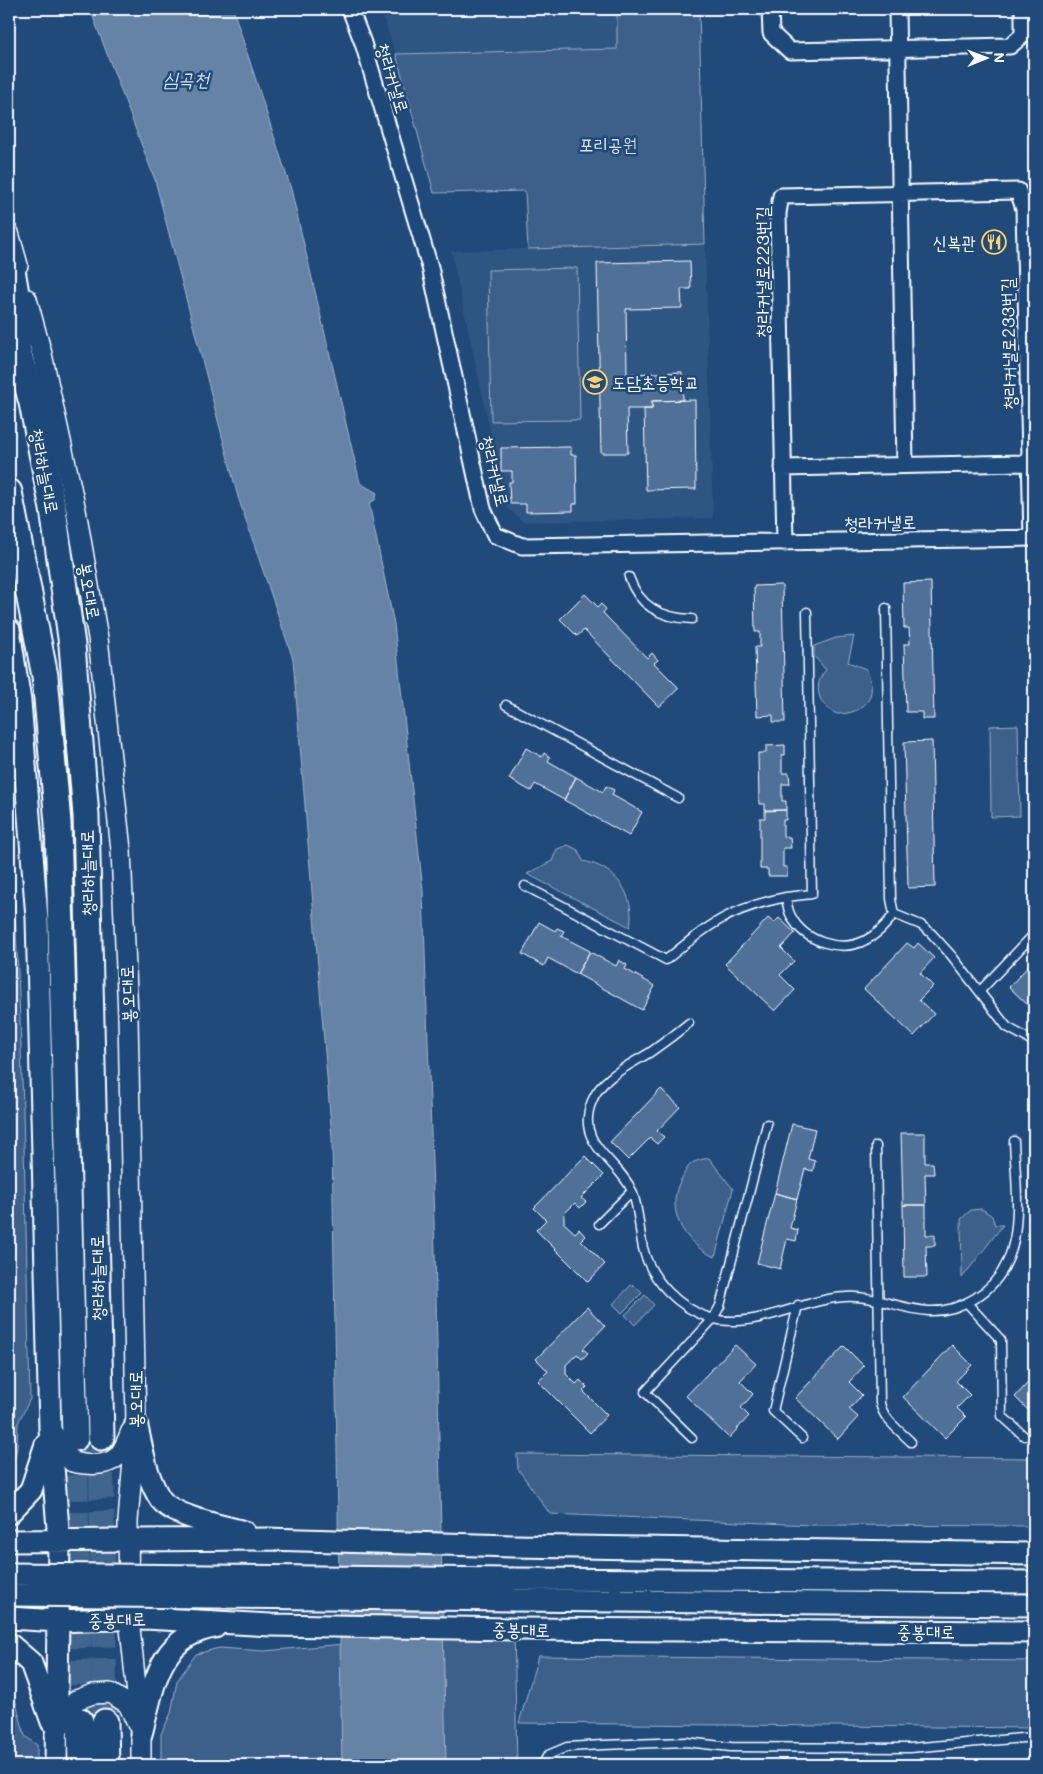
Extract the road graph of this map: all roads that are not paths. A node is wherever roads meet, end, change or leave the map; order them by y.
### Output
1 (350, 9) edge
2 (770, 9) edge
3 (897, 9) edge
4 (1023, 9) edge
5 (898, 49) junction
6 (902, 195) junction
7 (9, 234) edge
8 (9, 252) edge
9 (9, 317) edge
10 (42, 454) junction
11 (1030, 463) junction
12 (905, 465) junction
13 (783, 468) junction
14 (9, 492) edge
15 (1033, 538) edge
16 (785, 543) junction
17 (629, 577) dead end
18 (886, 608) dead end
19 (807, 612) dead end
20 (692, 619) dead end
21 (9, 630) edge
22 (506, 705) dead end
23 (678, 798) dead end
24 (525, 886) dead end
25 (786, 898) junction
26 (894, 914) junction
27 (1034, 934) edge
28 (980, 991) junction
29 (689, 1023) dead end
30 (1034, 1042) edge
31 (766, 1124) dead end
32 (1014, 1141) dead end
33 (876, 1146) dead end
34 (632, 1191) junction
35 (599, 1224) dead end
36 (878, 1300) junction
37 (967, 1302) junction
38 (798, 1306) junction
39 (713, 1319) junction
40 (136, 1422) junction
41 (50, 1429) junction
42 (1024, 1436) dead end
43 (101, 1437) tunnel mouth
44 (75, 1438) tunnel mouth
45 (692, 1438) dead end
46 (802, 1438) dead end
47 (911, 1442) dead end
48 (9, 1513) edge
49 (266, 1539) junction
50 (128, 1540) junction
51 (9, 1541) edge
52 (59, 1541) junction
53 (1034, 1554) edge
54 (9, 1574) edge
55 (1034, 1582) edge
56 (9, 1595) edge
57 (1034, 1605) edge
58 (9, 1618) edge
59 (129, 1618) junction
60 (58, 1621) junction
61 (271, 1626) junction
62 (1034, 1632) edge
63 (9, 1644) edge
64 (80, 1720) tunnel mouth
65 (105, 1722) tunnel mouth
66 (56, 1734) junction
67 (141, 1734) junction
68 (1034, 1736) edge
69 (56, 1765) edge
70 (81, 1765) edge
71 (106, 1765) edge
72 (142, 1765) edge
73 (542, 1765) edge

1 - 16 street, 청라커낼로
2 - 5 street
3 - 5 street
4 - 5 street
5 - 6 street
6 - 11 street, 청라커낼로233번길
6 - 12 street
6 - 13 street, 청라커낼로223번길
7 - 40 street, 봉오대로
8 - 10 highway
9 - 10 highway, 청라하늘대로
10 - 43 highway, 청라하늘대로
11 - 12 street
11 - 15 street, 청라커낼로233번길
12 - 13 street
13 - 16 street, 청라커낼로223번길
14 - 44 highway, 청라하늘대로
15 - 16 street, 청라커낼로
17 - 20 lane
18 - 26 lane
19 - 25 lane
21 - 41 main road
22 - 23 lane
24 - 25 lane
25 - 26 lane
26 - 28 lane
27 - 28 lane
28 - 30 lane
29 - 34 lane
31 - 39 lane
32 - 37 lane
33 - 36 lane
34 - 35 lane
34 - 39 lane
36 - 37 lane
36 - 38 lane
36 - 47 lane
37 - 42 lane
38 - 39 lane
38 - 46 lane
39 - 45 lane
40 - 41 street
40 - 49 main road
40 - 50 street, 봉오대로
41 - 48 main road
41 - 52 main road
49 - 50 main road
49 - 53 main road
50 - 52 main road
50 - 59 street, 봉오대로
51 - 52 main road
52 - 60 main road
54 - 55 main road, bridge
56 - 57 main road, 중봉대로, bridge
58 - 60 main road, 중봉대로
59 - 60 main road, 중봉대로
59 - 61 main road, 중봉대로
59 - 67 street, 봉오대로
60 - 66 main road
61 - 62 main road, 중봉대로
61 - 67 main road
63 - 66 main road
64 - 70 highway
65 - 71 highway
66 - 67 street
66 - 69 main road
67 - 72 street, 봉오대로
68 - 73 lane

